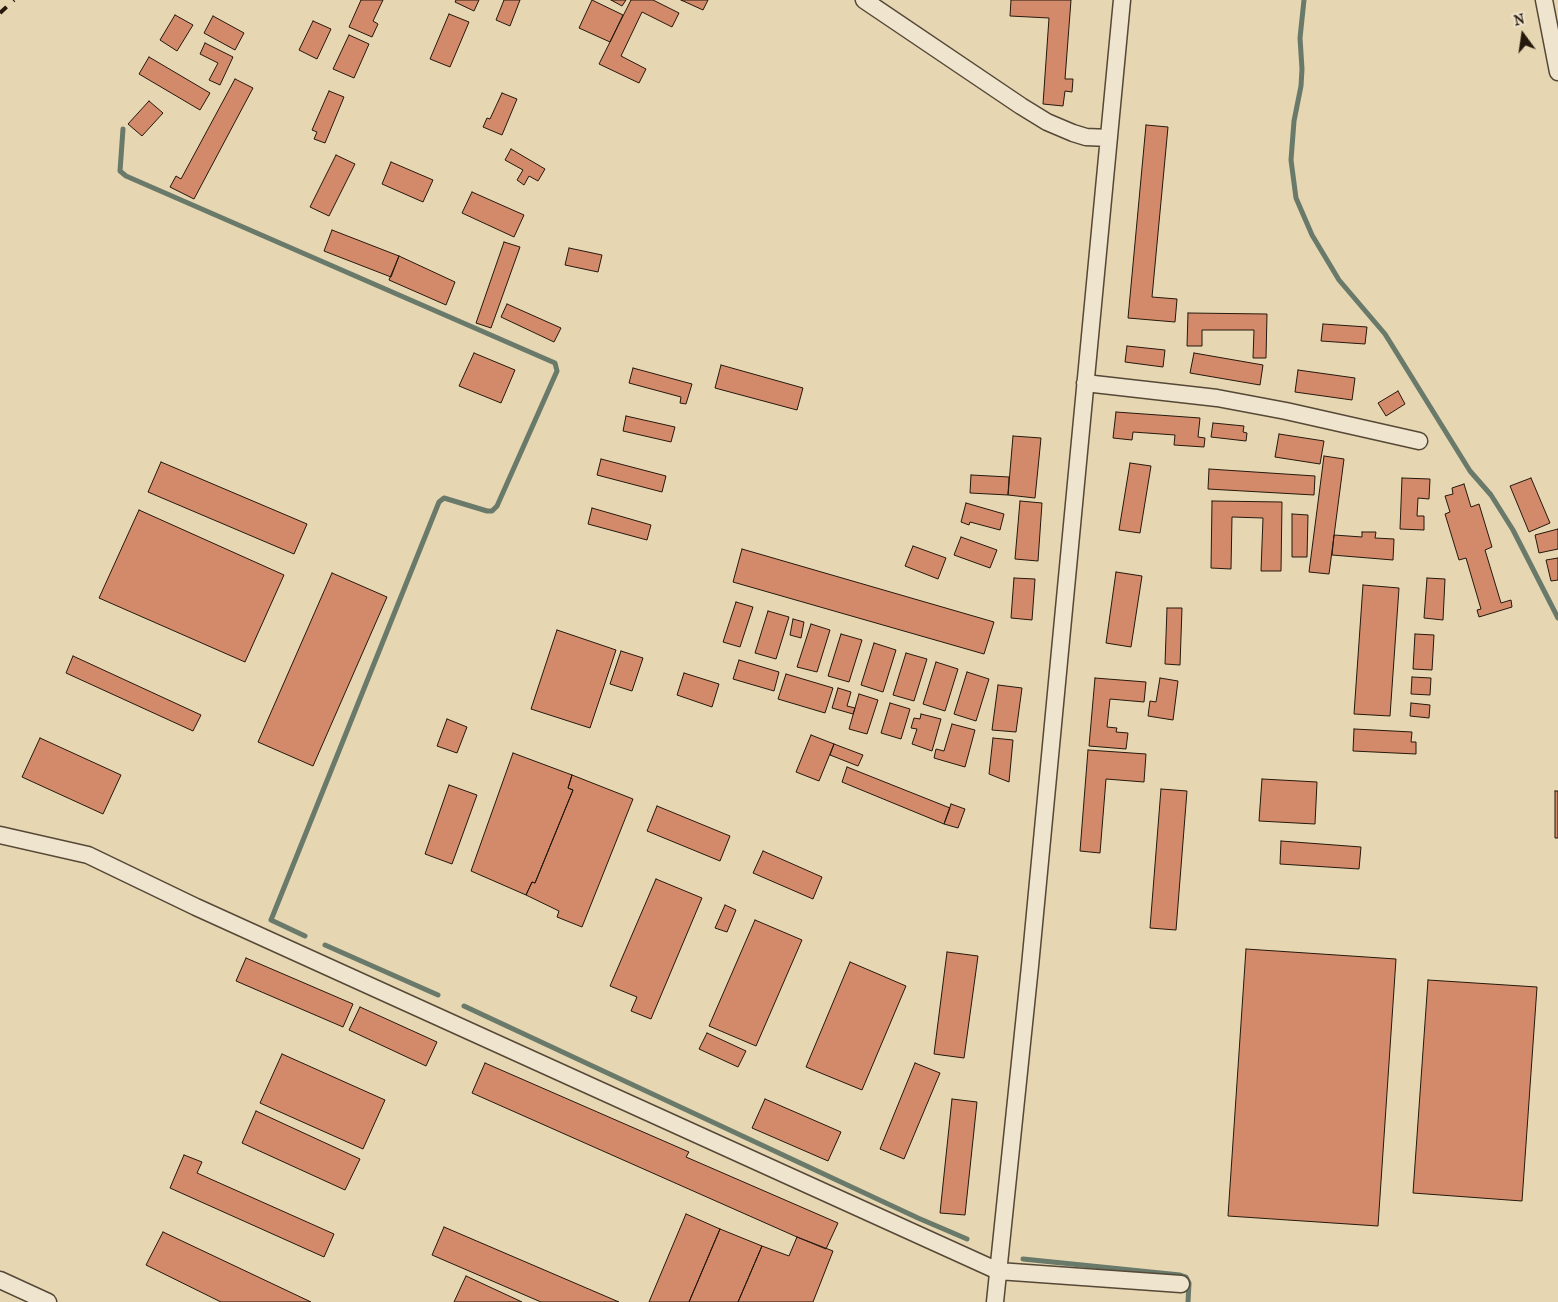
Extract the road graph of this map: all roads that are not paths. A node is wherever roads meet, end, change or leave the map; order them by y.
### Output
1 (864, 0) edge
2 (1122, 0) edge
3 (1544, 0) edge
4 (1558, 72) edge
5 (1109, 138) junction
6 (1085, 383) junction
7 (1419, 441) dead end
8 (0, 835) edge
9 (998, 1271) junction
10 (0, 1280) edge
11 (1181, 1284) dead end
12 (48, 1302) edge
13 (995, 1302) edge

1 - 5 street
2 - 5 street
3 - 4 street
5 - 6 street
6 - 7 street
6 - 9 street
8 - 9 street
9 - 11 street
9 - 13 street
10 - 12 street

